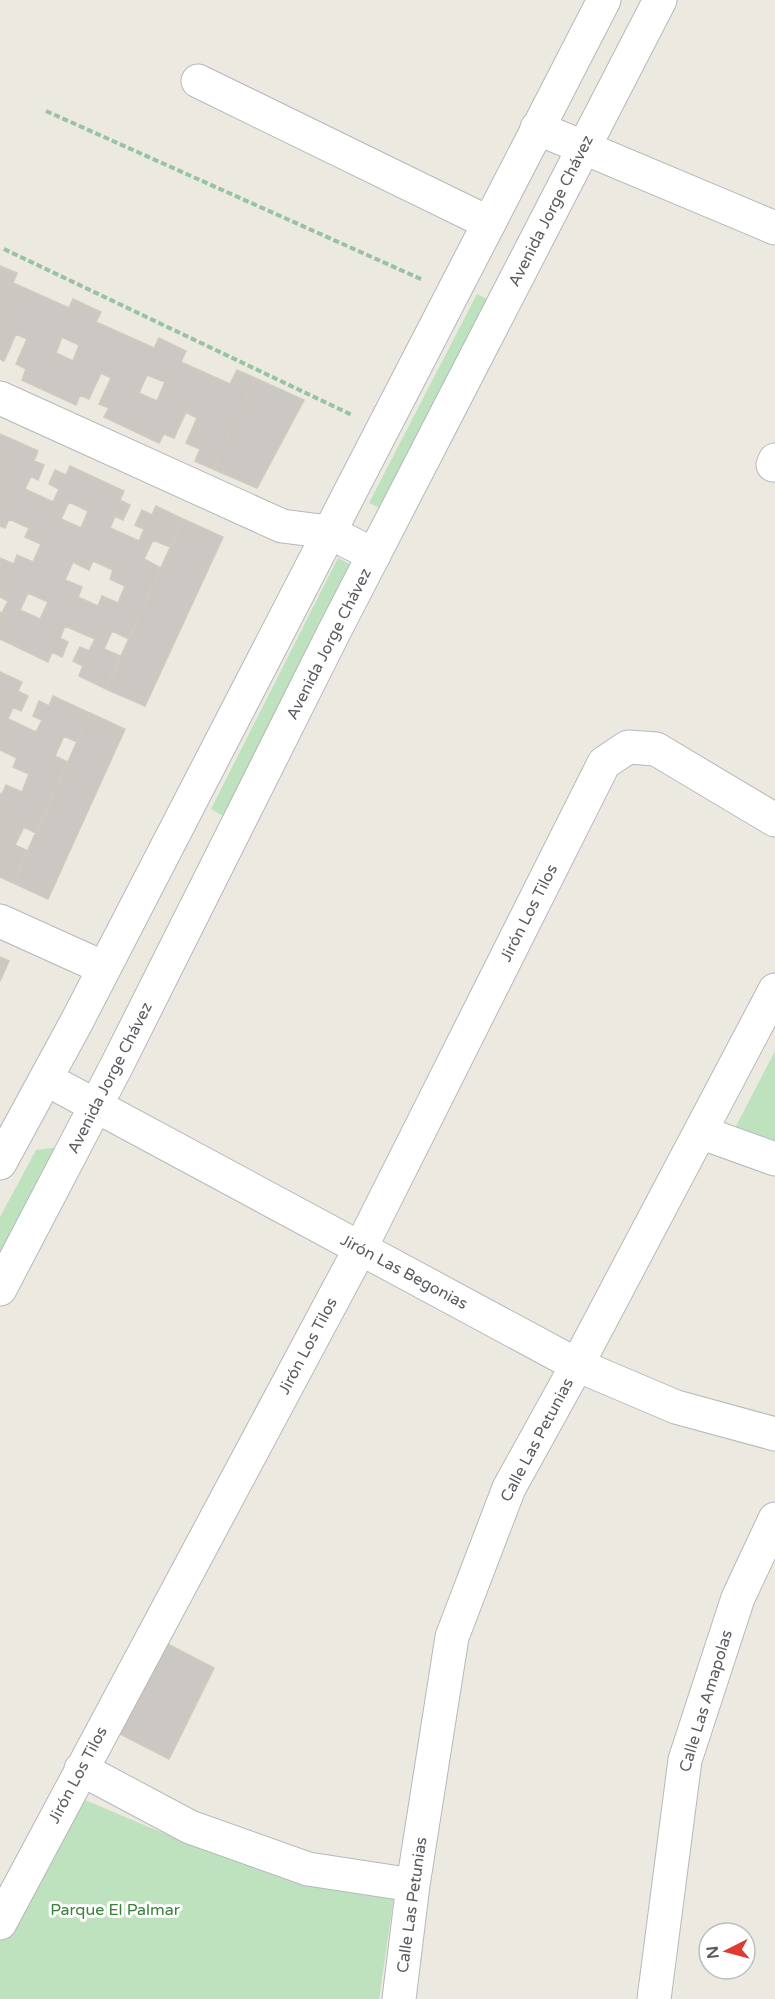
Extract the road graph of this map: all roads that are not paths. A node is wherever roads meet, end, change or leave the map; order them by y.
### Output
1 (604, 0) edge
2 (660, 0) edge
3 (198, 81) dead end
4 (543, 117) junction
5 (590, 137) junction
6 (489, 223) junction
7 (775, 228) edge
8 (472, 255) junction
9 (517, 278) junction
10 (0, 399) edge
11 (329, 532) junction
12 (374, 555) junction
13 (775, 820) edge
14 (0, 921) edge
15 (104, 968) junction
16 (775, 990) edge
17 (45, 1079) junction
18 (95, 1107) junction
19 (700, 1132) junction
20 (775, 1159) edge
21 (0, 1163) edge
22 (360, 1248) junction
23 (0, 1289) edge
24 (577, 1365) junction
25 (775, 1434) edge
26 (775, 1519) edge
27 (81, 1769) junction
28 (413, 1885) junction
29 (0, 1923) edge
30 (399, 1999) edge
31 (654, 1999) edge

1 - 4 street
2 - 5 street, Avenida Jorge Chávez
3 - 6 street
4 - 5 street
4 - 6 street
5 - 7 street
5 - 9 street, Avenida Jorge Chávez
6 - 8 street
8 - 9 street
8 - 11 street
9 - 12 street, Avenida Jorge Chávez
10 - 11 street
11 - 12 street
11 - 15 street
12 - 18 street, Avenida Jorge Chávez
13 - 22 street, Jirón Los Tilos
14 - 15 street
15 - 17 street
16 - 19 street, Calle Las Petunias
17 - 18 street, Jirón Las Begonias
17 - 21 street
18 - 22 street, Jirón Las Begonias
18 - 23 street, Avenida Jorge Chávez
19 - 20 street
19 - 24 street, Calle Las Petunias
22 - 24 street, Jirón Las Begonias
22 - 27 street, Jirón Los Tilos
24 - 25 street, Jirón Las Begonias
24 - 28 street, Calle Las Petunias
26 - 31 street, Calle Las Amapolas
27 - 28 street
27 - 29 street, Jirón Los Tilos
28 - 30 street, Calle Las Petunias

